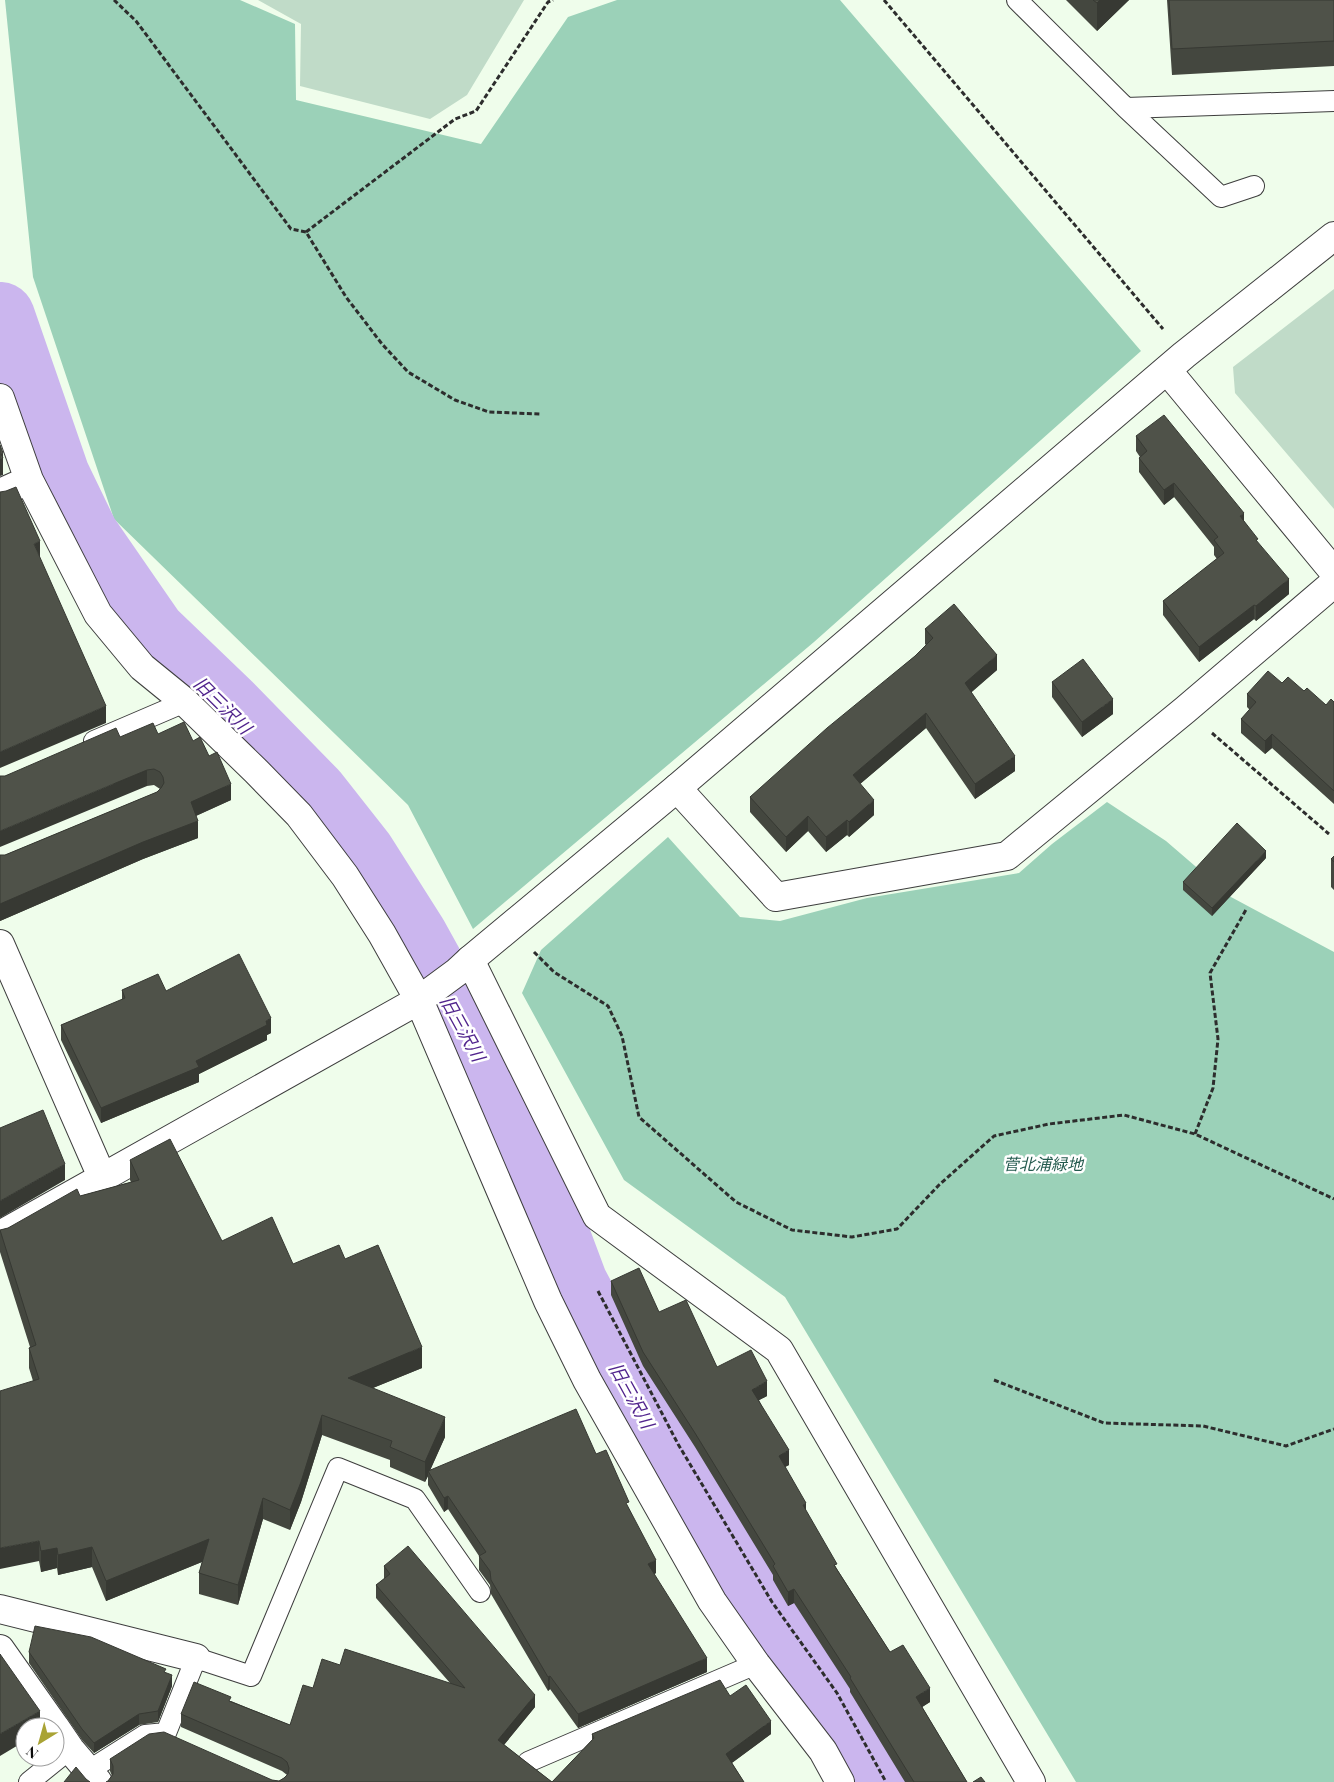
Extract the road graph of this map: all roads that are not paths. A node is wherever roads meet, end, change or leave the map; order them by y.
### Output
1 (1017, 0) edge
2 (1334, 101) edge
3 (1126, 108) junction
4 (1254, 186) dead end
5 (1334, 236) edge
6 (1176, 362) junction
7 (0, 398) edge
8 (29, 480) junction
9 (0, 493) edge
10 (1334, 572) edge
11 (1334, 583) edge
12 (185, 702) junction
13 (79, 747) edge
14 (676, 788) junction
15 (0, 944) edge
16 (463, 966) junction
17 (419, 1000) junction
18 (102, 1177) junction
19 (0, 1235) edge
20 (480, 1592) dead end
21 (0, 1609) edge
22 (0, 1649) edge
23 (196, 1658) junction
24 (756, 1664) junction
25 (48, 1717) edge
26 (65, 1740) edge
27 (528, 1762) edge
28 (39, 1767) edge
29 (93, 1776) edge
30 (29, 1782) edge
31 (840, 1782) edge
32 (1031, 1782) edge

1 - 3 lane
2 - 3 lane
3 - 4 lane
5 - 6 street
6 - 10 street
6 - 14 street
7 - 8 street
8 - 9 street
8 - 12 street
11 - 14 street
12 - 13 lane
12 - 17 street
14 - 16 street
15 - 18 street
16 - 17 street
16 - 32 street
17 - 18 street
17 - 24 street
18 - 19 street
20 - 23 lane
21 - 23 street
22 - 25 street
23 - 29 lane
24 - 27 lane
24 - 31 street
26 - 29 street
28 - 30 lane

